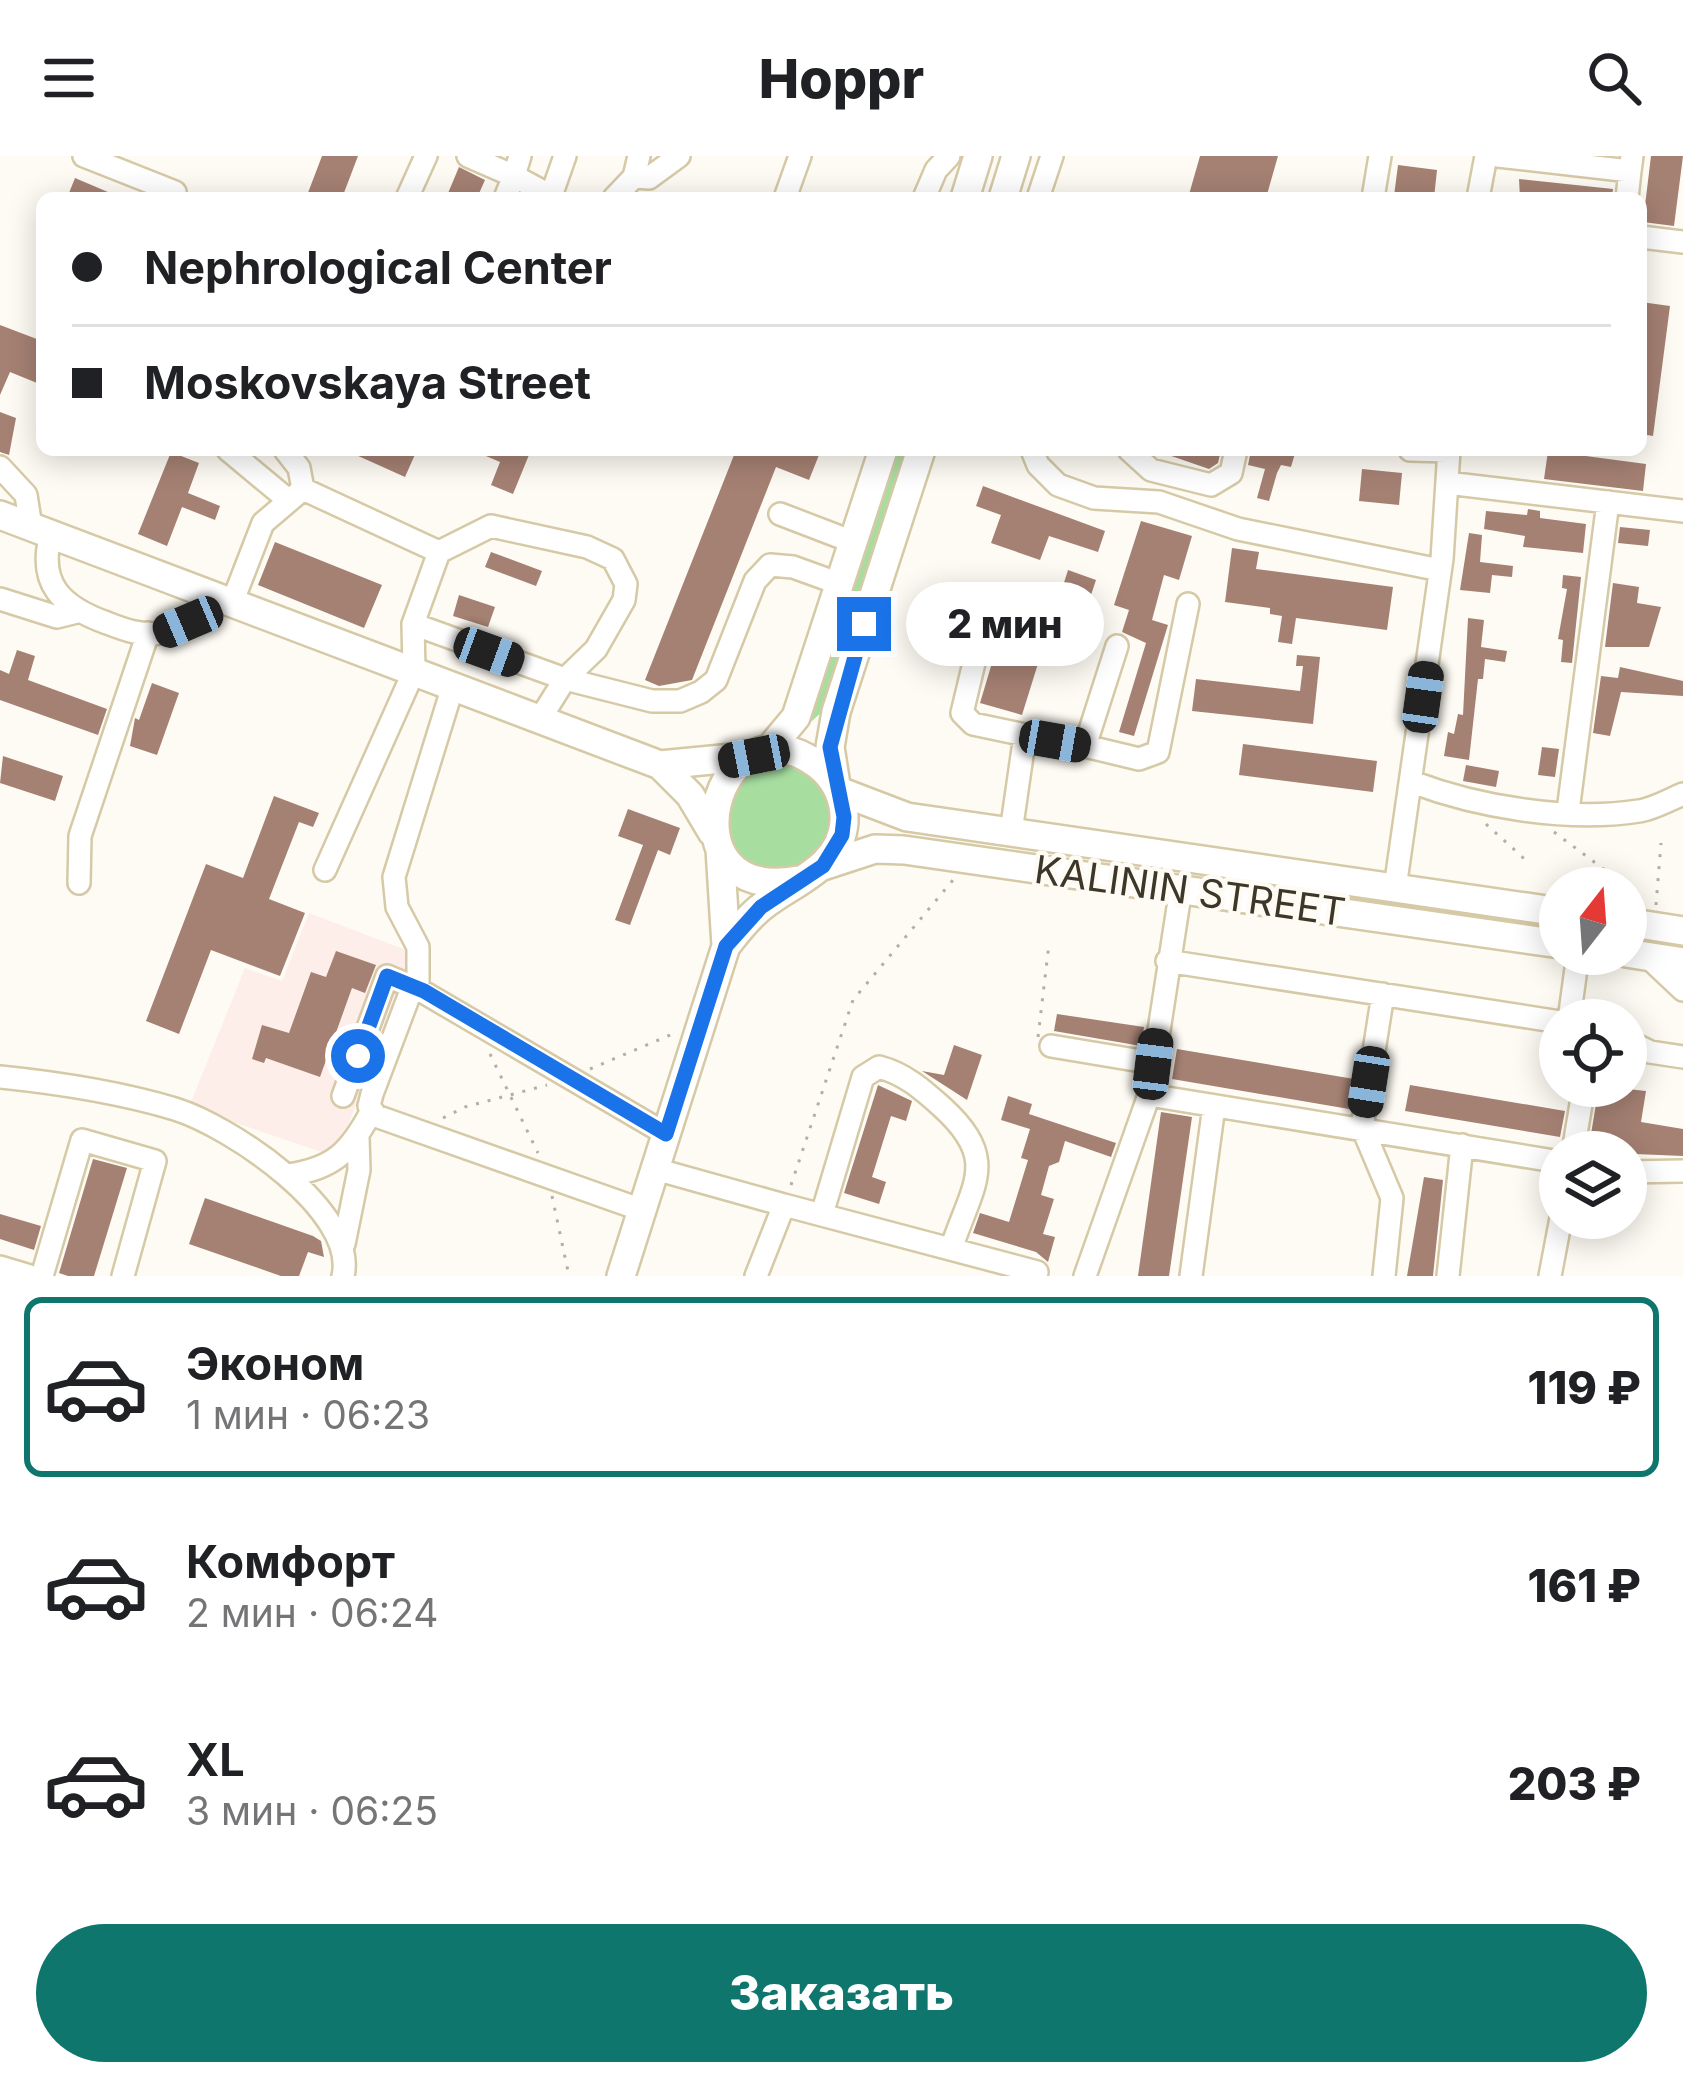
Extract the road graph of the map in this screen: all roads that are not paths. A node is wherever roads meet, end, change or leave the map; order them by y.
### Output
1 (84, 156) edge
2 (426, 156) edge
3 (468, 156) edge
4 (565, 156) edge
5 (680, 156) edge
6 (800, 156) edge
7 (949, 156) edge
8 (979, 156) edge
9 (1016, 156) edge
10 (1052, 156) edge
11 (1379, 156) edge
12 (1486, 156) edge
13 (1498, 156) edge
14 (1631, 164) edge
15 (517, 166) edge
16 (637, 167) edge
17 (175, 192) dead end
18 (410, 192) edge
19 (546, 192) edge
20 (554, 192) edge
21 (618, 192) edge
22 (787, 192) edge
23 (927, 192) edge
24 (967, 192) edge
25 (1005, 192) edge
26 (1040, 192) edge
27 (1374, 192) edge
28 (1479, 192) edge
29 (1647, 238) edge
30 (1683, 242) edge
31 (237, 456) edge
32 (289, 456) edge
33 (881, 456) edge
34 (919, 456) edge
35 (1034, 456) edge
36 (1136, 456) edge
37 (1235, 456) edge
38 (1449, 456) edge
39 (0, 467) edge
40 (1447, 483) junction
41 (295, 494) junction
42 (1608, 502) junction
43 (1683, 511) edge
44 (780, 514) dead end
45 (0, 515) edge
46 (41, 530) junction
47 (853, 542) junction
48 (439, 552) junction
49 (1440, 570) junction
50 (840, 584) junction
51 (990, 596) dead end
52 (0, 599) edge
53 (223, 599) junction
54 (1188, 604) dead end
55 (77, 612) junction
56 (413, 624) junction
57 (148, 633) junction
58 (1117, 646) dead end
59 (414, 671) junction
60 (566, 679) junction
61 (453, 686) junction
62 (540, 719) junction
63 (1024, 736) junction
64 (1085, 746) junction
65 (760, 754) junction
66 (660, 765) junction
67 (1412, 782) junction
68 (837, 788) junction
69 (1683, 794) edge
70 (1568, 811) junction
71 (1011, 832) junction
72 (718, 845) junction
73 (1185, 857) junction
74 (325, 870) dead end
75 (810, 873) junction
76 (79, 883) dead end
77 (1181, 888) junction
78 (1395, 889) junction
79 (1539, 909) edge
80 (1647, 925) edge
81 (1683, 931) edge
82 (1539, 941) edge
83 (726, 946) junction
84 (1647, 957) edge
85 (1167, 961) junction
86 (1683, 962) edge
87 (1647, 963) edge
88 (418, 989) junction
89 (1683, 990) edge
90 (1383, 994) junction
91 (1539, 1019) edge
92 (1051, 1046) road end
93 (1647, 1050) edge
94 (1683, 1057) edge
95 (1153, 1064) junction
96 (0, 1078) edge
97 (1148, 1095) junction
98 (343, 1096) dead end
99 (1214, 1106) junction
100 (371, 1112) junction
101 (1362, 1126) junction
102 (666, 1134) junction
103 (358, 1138) junction
104 (1462, 1145) junction
105 (1539, 1158) edge
106 (655, 1169) junction
107 (1647, 1172) edge
108 (1683, 1172) edge
109 (288, 1174) junction
110 (784, 1204) junction
111 (642, 1210) junction
112 (822, 1214) junction
113 (1557, 1239) edge
114 (344, 1244) junction
115 (951, 1249) junction
116 (0, 1267) edge
117 (1037, 1272) dead end
118 (30, 1276) edge
119 (42, 1276) edge
120 (123, 1276) edge
121 (344, 1276) edge
122 (621, 1276) edge
123 (756, 1276) edge
124 (1084, 1276) edge
125 (1191, 1276) edge
126 (1384, 1276) edge
127 (1448, 1276) edge
128 (1550, 1276) edge

1 - 17 street
2 - 18 street
3 - 15 street
4 - 20 street
5 - 16 street
6 - 22 street
7 - 23 street
8 - 24 main road
9 - 25 main road
10 - 26 street
11 - 27 street
12 - 28 street
13 - 14 street
15 - 19 street
16 - 21 street
29 - 30 street
31 - 41 street
32 - 41 street
33 - 47 main road
34 - 68 main road
35 - 49 street
36 - 37 street
38 - 40 street
39 - 46 street
40 - 42 street
40 - 49 street
41 - 48 street
41 - 53 street
42 - 43 street
42 - 70 street
44 - 47 street
45 - 46 main road
46 - 53 main road
46 - 55 street
47 - 50 main road
48 - 56 street
48 - 60 street
49 - 67 street
50 - 60 street
50 - 65 main road
51 - 63 street
52 - 55 street
53 - 57 street
53 - 59 main road
54 - 64 street
55 - 57 street
56 - 59 street
56 - 60 street
57 - 76 street
58 - 64 street
59 - 61 main road
59 - 74 street
60 - 62 street
61 - 62 main road
61 - 88 street
62 - 66 main road
63 - 64 street
63 - 71 street
65 - 66 main road
65 - 68 main road
65 - 72 main road
66 - 72 main road
67 - 70 street
67 - 78 street
68 - 71 main road, KALININ STREET
68 - 75 main road
69 - 70 street
71 - 73 main road, KALININ STREET
72 - 75 main road
72 - 83 main road
73 - 77 main road
73 - 78 main road, KALININ STREET
75 - 77 main road, KALININ STREET
75 - 83 main road
77 - 82 main road, KALININ STREET
77 - 85 street
78 - 79 main road, KALININ STREET
80 - 81 main road
83 - 102 main road
84 - 86 main road
85 - 90 street
85 - 95 street
87 - 89 street
88 - 98 street
88 - 100 street
88 - 102 street
90 - 91 street
90 - 101 street
92 - 95 street
93 - 94 street
95 - 97 street
96 - 109 street
97 - 99 street
97 - 124 street
99 - 101 street
99 - 125 street
100 - 103 street
100 - 111 street
101 - 104 street
101 - 126 street
102 - 106 main road
103 - 109 street
103 - 114 street
104 - 105 street
104 - 127 street
106 - 110 street
106 - 111 main road
107 - 108 street
109 - 114 street
110 - 112 street
110 - 123 street
111 - 122 main road
112 - 115 street
112 - 115 street
113 - 128 street
114 - 121 street
115 - 117 street
116 - 118 street
119 - 120 street

